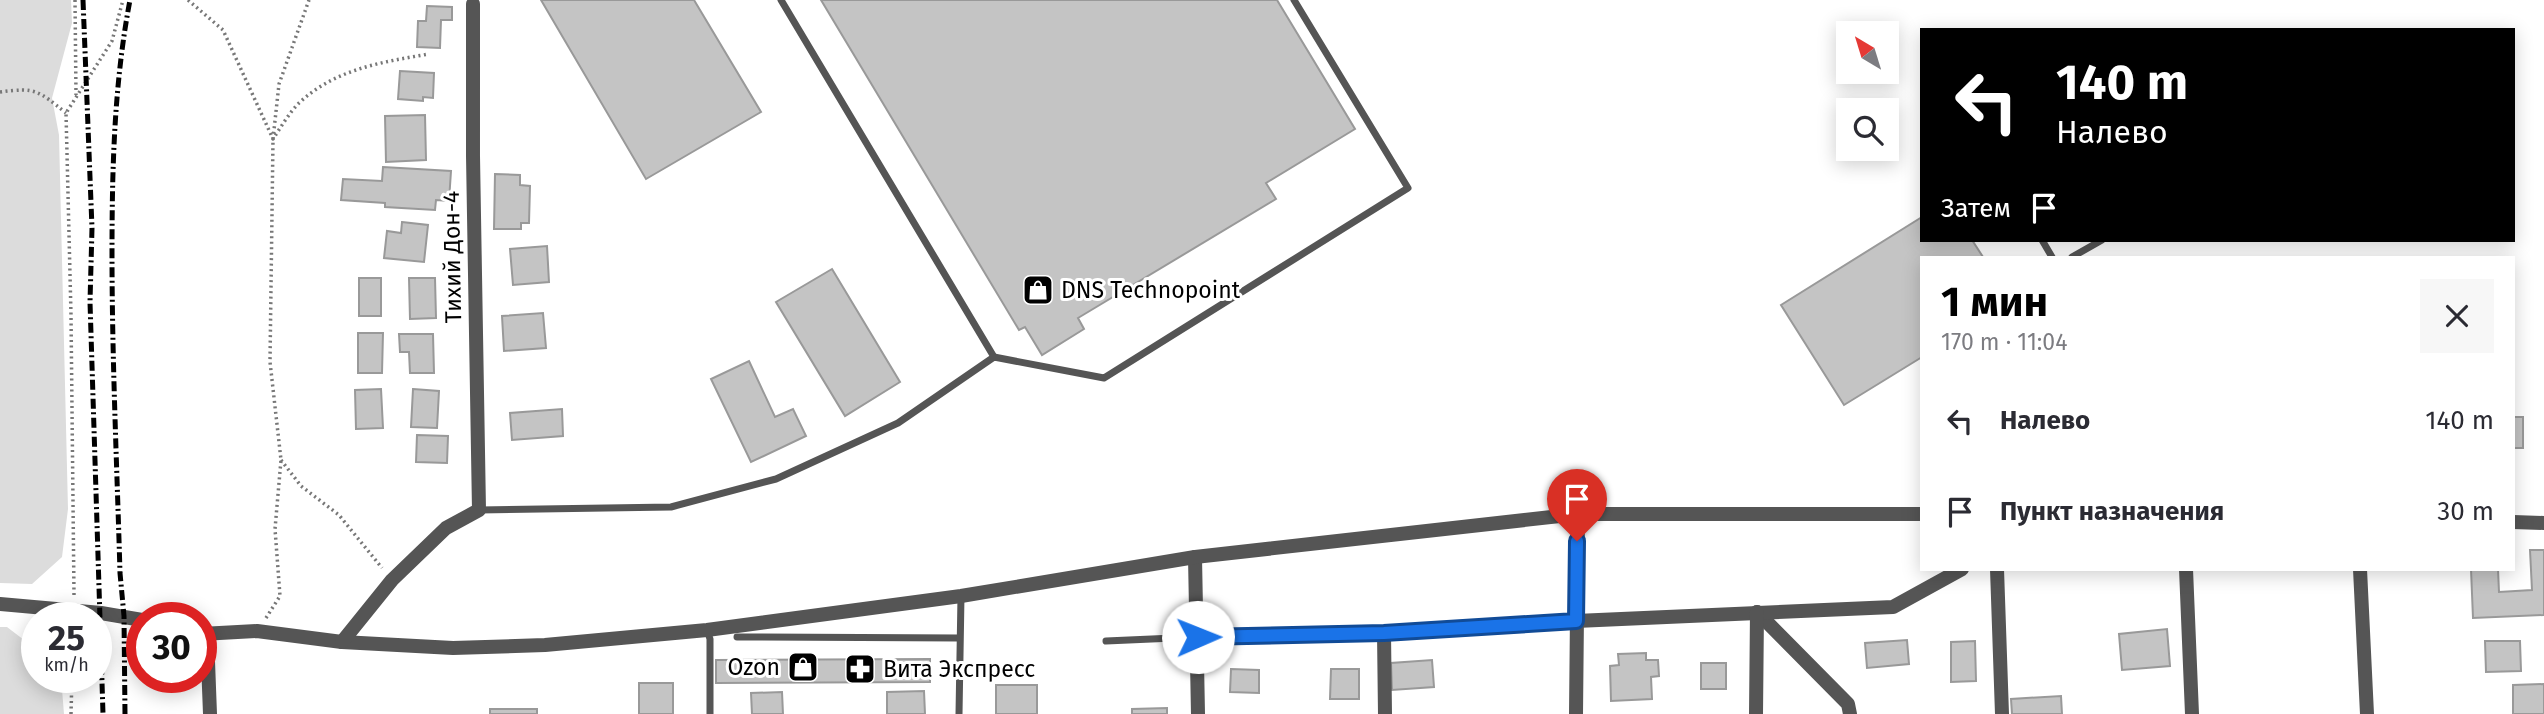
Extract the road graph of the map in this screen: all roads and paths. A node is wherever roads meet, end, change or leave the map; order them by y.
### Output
1 (75, 0) edge
2 (123, 0) edge
3 (188, 0) edge
4 (309, 0) edge
5 (781, 0) edge
6 (1294, 0) edge
7 (473, 4) dead end
8 (429, 54) dead end
9 (0, 92) edge
10 (76, 97) junction
11 (66, 113) junction
12 (273, 139) junction
13 (2098, 242) edge
14 (2074, 256) edge
15 (993, 357) junction
16 (281, 460) junction
17 (479, 510) junction
18 (1578, 514) junction
19 (1920, 514) edge
20 (2515, 522) edge
21 (2544, 523) edge
22 (1195, 557) junction
23 (1958, 571) edge
24 (1997, 571) edge
25 (2186, 571) edge
26 (2360, 571) edge
27 (392, 580) junction
28 (961, 596) junction
29 (74, 602) edge
30 (0, 604) edge
31 (21, 606) edge
32 (1757, 612) junction
33 (1576, 621) junction
34 (707, 629) junction
35 (257, 631) junction
36 (217, 633) edge
37 (1384, 633) junction
38 (737, 637) dead end
39 (1198, 637) junction
40 (959, 638) junction
41 (1106, 641) dead end
42 (342, 642) junction
43 (72, 693) edge
44 (208, 693) edge
45 (71, 714) edge
46 (210, 714) edge
47 (710, 714) edge
48 (959, 714) edge
49 (1198, 714) edge
50 (1385, 714) edge
51 (1576, 714) edge
52 (1756, 714) edge
53 (1850, 714) edge
54 (2002, 714) edge
55 (2192, 714) edge
56 (2367, 714) edge

1 - 10 path
2 - 10 path
3 - 12 path
4 - 12 path
5 - 15 lane
6 - 15 lane
7 - 17 street, Тихий Дон-4
8 - 12 path
9 - 11 path
10 - 11 path
11 - 29 path
12 - 16 path
13 - 14 lane
15 - 17 lane
16 - 27 path
16 - 35 path
17 - 27 street
18 - 19 street
18 - 22 street
18 - 33 street
20 - 21 street
22 - 28 street
22 - 39 street
23 - 32 street
24 - 54 street
25 - 55 street
26 - 56 street
27 - 42 street
28 - 34 street
28 - 40 lane
30 - 31 street
32 - 33 street
32 - 52 street
32 - 53 street
33 - 37 street
33 - 51 street
34 - 42 street
34 - 47 lane
35 - 36 street
35 - 42 street
37 - 39 street
37 - 50 street
38 - 40 lane
39 - 41 lane
39 - 49 street
40 - 48 lane
43 - 45 path
44 - 46 street

